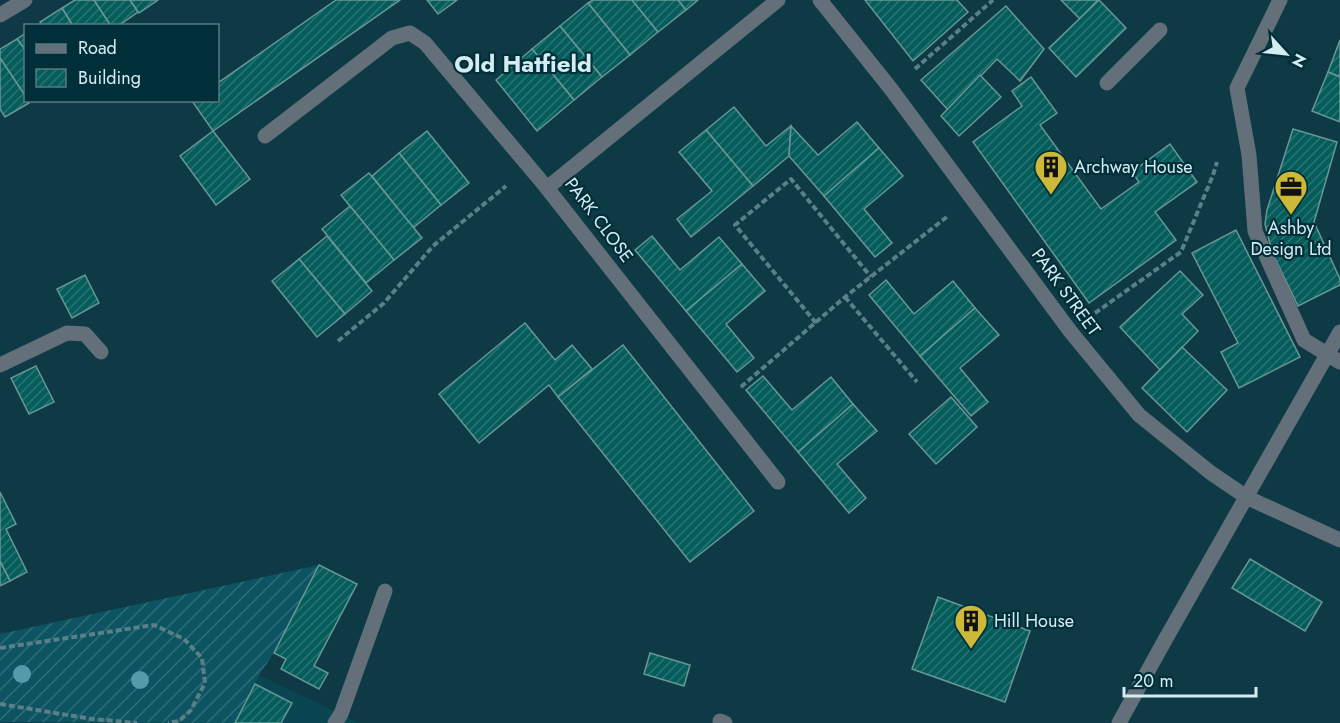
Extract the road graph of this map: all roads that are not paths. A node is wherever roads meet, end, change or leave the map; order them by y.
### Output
1 (25, 0) edge
2 (778, 0) edge
3 (820, 0) edge
4 (1280, 0) edge
5 (0, 15) edge
6 (1160, 30) dead end
7 (1107, 83) dead end
8 (265, 136) dead end
9 (547, 188) junction
10 (1340, 332) edge
11 (101, 352) dead end
12 (1340, 362) edge
13 (0, 365) edge
14 (778, 482) dead end
15 (1340, 540) edge
16 (385, 591) dead end
17 (335, 723) edge
18 (1119, 723) edge

1 - 5 street
2 - 9 street, PARK CLOSE
3 - 15 street, PARK STREET
4 - 12 street
6 - 7 street
8 - 9 street
9 - 14 street, PARK CLOSE
10 - 18 street, bridge
11 - 13 street
16 - 17 street

